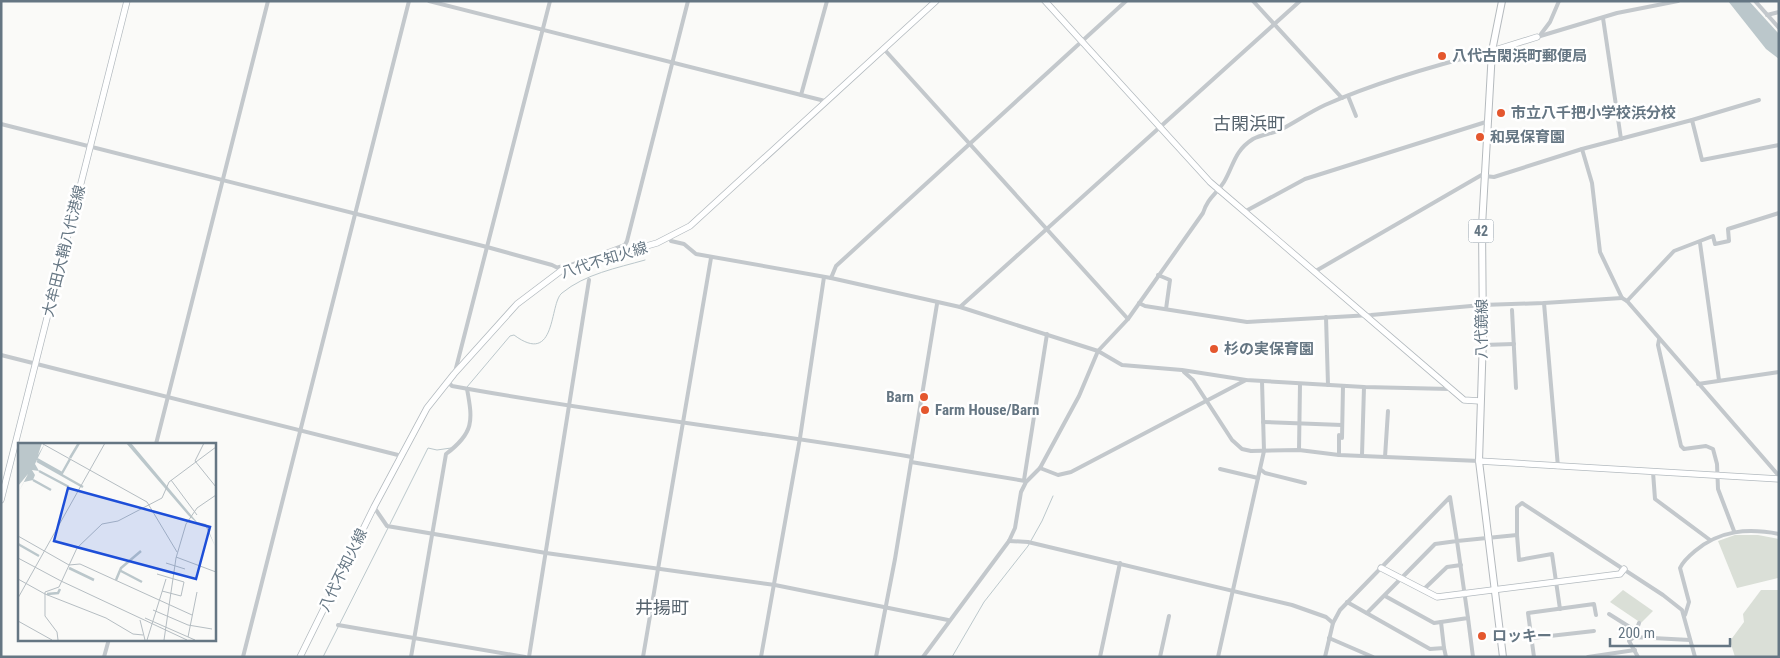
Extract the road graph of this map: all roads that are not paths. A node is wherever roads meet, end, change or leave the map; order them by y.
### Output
1 (127, 1) edge
2 (268, 1) edge
3 (409, 1) edge
4 (429, 1) edge
5 (550, 1) edge
6 (688, 1) edge
7 (827, 1) edge
8 (936, 1) edge
9 (1045, 1) edge
10 (1126, 1) edge
11 (1253, 1) edge
12 (1300, 1) edge
13 (1502, 1) edge
14 (1559, 1) edge
15 (1678, 1) edge
16 (1755, 1) edge
17 (1779, 12) edge
18 (1767, 14) junction
19 (1603, 18) junction
20 (1274, 24) junction
21 (1779, 28) edge
22 (543, 30) junction
23 (1537, 37) junction
24 (1081, 41) junction
25 (883, 48) junction
26 (1492, 51) junction
27 (673, 63) junction
28 (801, 95) junction
29 (1348, 96) junction
30 (1342, 98) junction
31 (1759, 100) dead end
32 (825, 101) junction
33 (1356, 116) dead end
34 (1692, 120) junction
35 (1489, 121) junction
36 (1, 124) edge
37 (1160, 128) junction
38 (1621, 139) junction
39 (970, 145) junction
40 (1779, 145) edge
41 (90, 146) junction
42 (1582, 149) junction
43 (1485, 175) junction
44 (222, 180) junction
45 (1218, 189) junction
46 (1244, 212) junction
47 (1779, 213) edge
48 (354, 214) junction
49 (1046, 228) junction
50 (670, 238) junction
51 (1700, 243) junction
52 (487, 247) junction
53 (711, 258) junction
54 (560, 268) junction
55 (1314, 272) junction
56 (1158, 274) junction
57 (824, 277) junction
58 (831, 278) junction
59 (589, 280) dead end
60 (1622, 298) junction
61 (1627, 300) junction
62 (1139, 303) junction
63 (1544, 303) junction
64 (938, 304) junction
65 (1482, 305) junction
66 (960, 307) junction
67 (1166, 309) junction
68 (1512, 310) dead end
69 (1365, 315) junction
70 (1326, 317) junction
71 (1128, 319) junction
72 (1047, 334) junction
73 (1660, 340) junction
74 (1514, 344) junction
75 (1483, 345) junction
76 (1098, 351) junction
77 (1, 355) edge
78 (36, 364) junction
79 (1182, 370) junction
80 (1779, 372) edge
81 (454, 374) junction
82 (1246, 380) junction
83 (1719, 380) junction
84 (1262, 381) junction
85 (448, 382) junction
86 (1300, 384) junction
87 (1698, 384) junction
88 (1328, 385) junction
89 (1343, 386) junction
90 (1364, 387) junction
91 (1516, 388) dead end
92 (467, 389) junction
93 (1450, 389) junction
94 (167, 397) junction
95 (1480, 401) junction
96 (1208, 402) junction
97 (568, 405) junction
98 (1388, 411) dead end
99 (1263, 422) junction
100 (1299, 423) junction
101 (682, 424) junction
102 (1342, 425) junction
103 (299, 430) junction
104 (800, 438) junction
105 (156, 443) edge
106 (1299, 450) junction
107 (1264, 451) junction
108 (1339, 454) junction
109 (1362, 455) junction
110 (402, 456) junction
111 (1385, 457) junction
112 (911, 460) junction
113 (1479, 461) junction
114 (1558, 467) junction
115 (1040, 468) junction
116 (1220, 469) dead end
117 (1260, 469) junction
118 (1653, 472) junction
119 (1718, 476) junction
120 (1258, 478) junction
121 (1779, 478) edge
122 (1025, 481) junction
123 (1305, 483) dead end
124 (1, 500) edge
125 (374, 508) junction
126 (1734, 531) junction
127 (432, 534) junction
128 (1779, 534) edge
129 (1517, 535) junction
130 (1487, 537) junction
131 (1710, 540) junction
132 (1009, 541) junction
133 (1457, 541) junction
134 (546, 553) junction
135 (1120, 563) junction
136 (1461, 565) junction
137 (1381, 568) junction
138 (1624, 569) junction
139 (658, 570) junction
140 (1402, 578) junction
141 (1556, 582) junction
142 (775, 585) junction
143 (1232, 589) junction
144 (1423, 590) junction
145 (1495, 590) junction
146 (1465, 594) junction
147 (1385, 596) junction
148 (1347, 602) junction
149 (885, 607) junction
150 (1560, 609) junction
151 (1367, 613) junction
152 (1609, 614) dead end
153 (1685, 614) junction
154 (1596, 615) dead end
155 (1169, 616) dead end
156 (1468, 618) junction
157 (948, 620) junction
158 (1333, 622) junction
159 (1441, 622) junction
160 (1638, 623) dead end
161 (338, 625) dead end
162 (1594, 631) dead end
163 (1636, 631) junction
164 (1634, 637) junction
165 (414, 638) junction
166 (1329, 638) junction
167 (1532, 638) junction
168 (109, 640) edge
169 (1690, 640) junction
170 (1444, 648) junction
171 (1635, 650) junction
172 (104, 657) edge
173 (243, 657) edge
174 (300, 657) edge
175 (411, 657) edge
176 (527, 657) edge
177 (643, 657) edge
178 (761, 657) edge
179 (876, 657) edge
180 (924, 657) edge
181 (1100, 657) edge
182 (1160, 657) edge
183 (1218, 657) edge
184 (1325, 657) edge
185 (1373, 657) edge
186 (1446, 657) edge
187 (1473, 657) edge
188 (1503, 657) edge
189 (1534, 657) edge
190 (1588, 657) edge
191 (1638, 657) edge
192 (1695, 657) edge

1 - 41 main road, 大牟田大鞘八代港線
2 - 44 street
3 - 48 street
4 - 22 street
5 - 22 street
6 - 27 street
7 - 28 street
8 - 25 main road, 八代不知火線
9 - 24 main road
10 - 24 street
11 - 20 street
12 - 20 street
13 - 26 main road, 八代鏡線 / 42
14 - 23 street
15 - 19 street
16 - 18 street
17 - 18 street
18 - 21 street
19 - 23 street
19 - 38 street
20 - 30 street
20 - 37 street
22 - 27 street
22 - 52 street
23 - 26 main road
24 - 37 main road
24 - 39 street
25 - 32 main road, 八代不知火線
25 - 39 street
26 - 29 street
26 - 35 main road, 八代鏡線 / 42
27 - 28 street
27 - 54 street
28 - 32 street
29 - 30 street
29 - 33 street
30 - 45 street
31 - 34 street
32 - 50 main road, 八代不知火線
34 - 38 street
34 - 40 street
35 - 43 main road, 八代鏡線 / 42
35 - 46 street
36 - 41 street
37 - 45 main road
37 - 49 street
38 - 42 street
39 - 49 street
39 - 58 street
41 - 44 street
41 - 78 main road, 大牟田大鞘八代港線
42 - 43 street
42 - 60 street
43 - 55 street
43 - 65 main road, 八代鏡線 / 42
44 - 48 street
44 - 94 street
45 - 46 main road
45 - 56 street
46 - 55 main road
47 - 51 street
48 - 52 street
48 - 103 street
49 - 66 street
49 - 71 street
50 - 53 street
50 - 54 main road, 八代不知火線
51 - 61 street
51 - 83 street
52 - 54 street
52 - 81 street
53 - 57 street
53 - 101 street
54 - 81 main road, 八代不知火線
55 - 69 main road
56 - 62 street
56 - 67 street
57 - 58 street
57 - 104 street
58 - 64 street
59 - 97 street
60 - 61 street
60 - 63 street
61 - 73 street
62 - 67 street
62 - 71 street
63 - 65 street
63 - 114 street
64 - 66 street
64 - 112 street
65 - 69 street
65 - 75 main road, 八代鏡線 / 42
66 - 72 street
67 - 70 street
68 - 74 street
69 - 70 street
69 - 93 main road
70 - 88 street
71 - 76 street
72 - 76 street
72 - 122 street
73 - 87 street
73 - 119 street
74 - 75 street
74 - 91 street
75 - 95 main road, 八代鏡線 / 42
76 - 79 street
76 - 115 street
77 - 78 street
78 - 94 street
78 - 124 main road, 大牟田大鞘八代港線
79 - 82 street
79 - 96 street
80 - 83 street
81 - 85 main road, 八代不知火線
82 - 84 street
82 - 96 street
83 - 87 street
84 - 86 street
84 - 99 street
85 - 92 street
85 - 110 main road, 八代不知火線
86 - 88 street
86 - 100 street
87 - 121 street
88 - 89 street
89 - 90 street
89 - 102 street
90 - 93 street
90 - 109 street
92 - 97 street
92 - 127 street
93 - 95 main road
94 - 103 street
94 - 105 street
95 - 113 main road, 八代鏡線 / 42
96 - 107 street
96 - 115 street
97 - 101 street
97 - 134 street
98 - 111 street
99 - 100 street
99 - 107 street
100 - 102 street
100 - 106 street
101 - 104 street
101 - 139 street
102 - 108 street
103 - 110 street
103 - 173 street
104 - 112 street
104 - 142 street
106 - 107 street
106 - 108 street
107 - 117 street
108 - 109 street
109 - 111 street
110 - 125 main road, 八代不知火線
111 - 113 street
112 - 122 street
112 - 149 street
113 - 114 main road
113 - 130 main road, 八代鏡線 / 42
114 - 118 main road
115 - 122 street
116 - 120 street
117 - 120 street
117 - 123 street
118 - 119 main road
118 - 131 street
119 - 121 main road
119 - 126 street
120 - 143 street
122 - 132 street
125 - 127 street
125 - 174 main road, 八代不知火線
126 - 128 street
126 - 131 street
127 - 134 street
127 - 165 street
129 - 130 street
129 - 138 street
129 - 141 street
130 - 133 street
130 - 145 main road, 八代鏡線 / 42
131 - 153 street
132 - 135 street
132 - 157 street
133 - 136 street
133 - 137 street
133 - 140 street
134 - 139 street
134 - 176 street
135 - 143 street
135 - 181 street
136 - 144 street
136 - 146 street
137 - 140 main road
137 - 148 street
138 - 141 main road
138 - 153 street
139 - 142 street
139 - 177 street
140 - 144 main road
140 - 147 street
141 - 145 main road
141 - 150 street
142 - 149 street
142 - 178 street
143 - 158 street
143 - 183 street
144 - 146 main road
145 - 146 main road
145 - 188 main road, 八代鏡線 / 42
146 - 156 street
147 - 151 street
147 - 159 street
148 - 151 street
148 - 158 street
149 - 157 street
149 - 179 street
150 - 154 street
150 - 167 street
151 - 170 street
152 - 163 street
153 - 169 street
155 - 182 street
156 - 159 street
156 - 187 street
157 - 180 street
158 - 166 street
159 - 170 street
160 - 163 street
161 - 165 street
162 - 167 street
163 - 164 street
164 - 169 street
164 - 171 street
165 - 175 street
165 - 176 street
166 - 184 street
166 - 185 street
167 - 189 street
168 - 172 street
169 - 192 street
170 - 186 street
171 - 190 street
171 - 191 street

